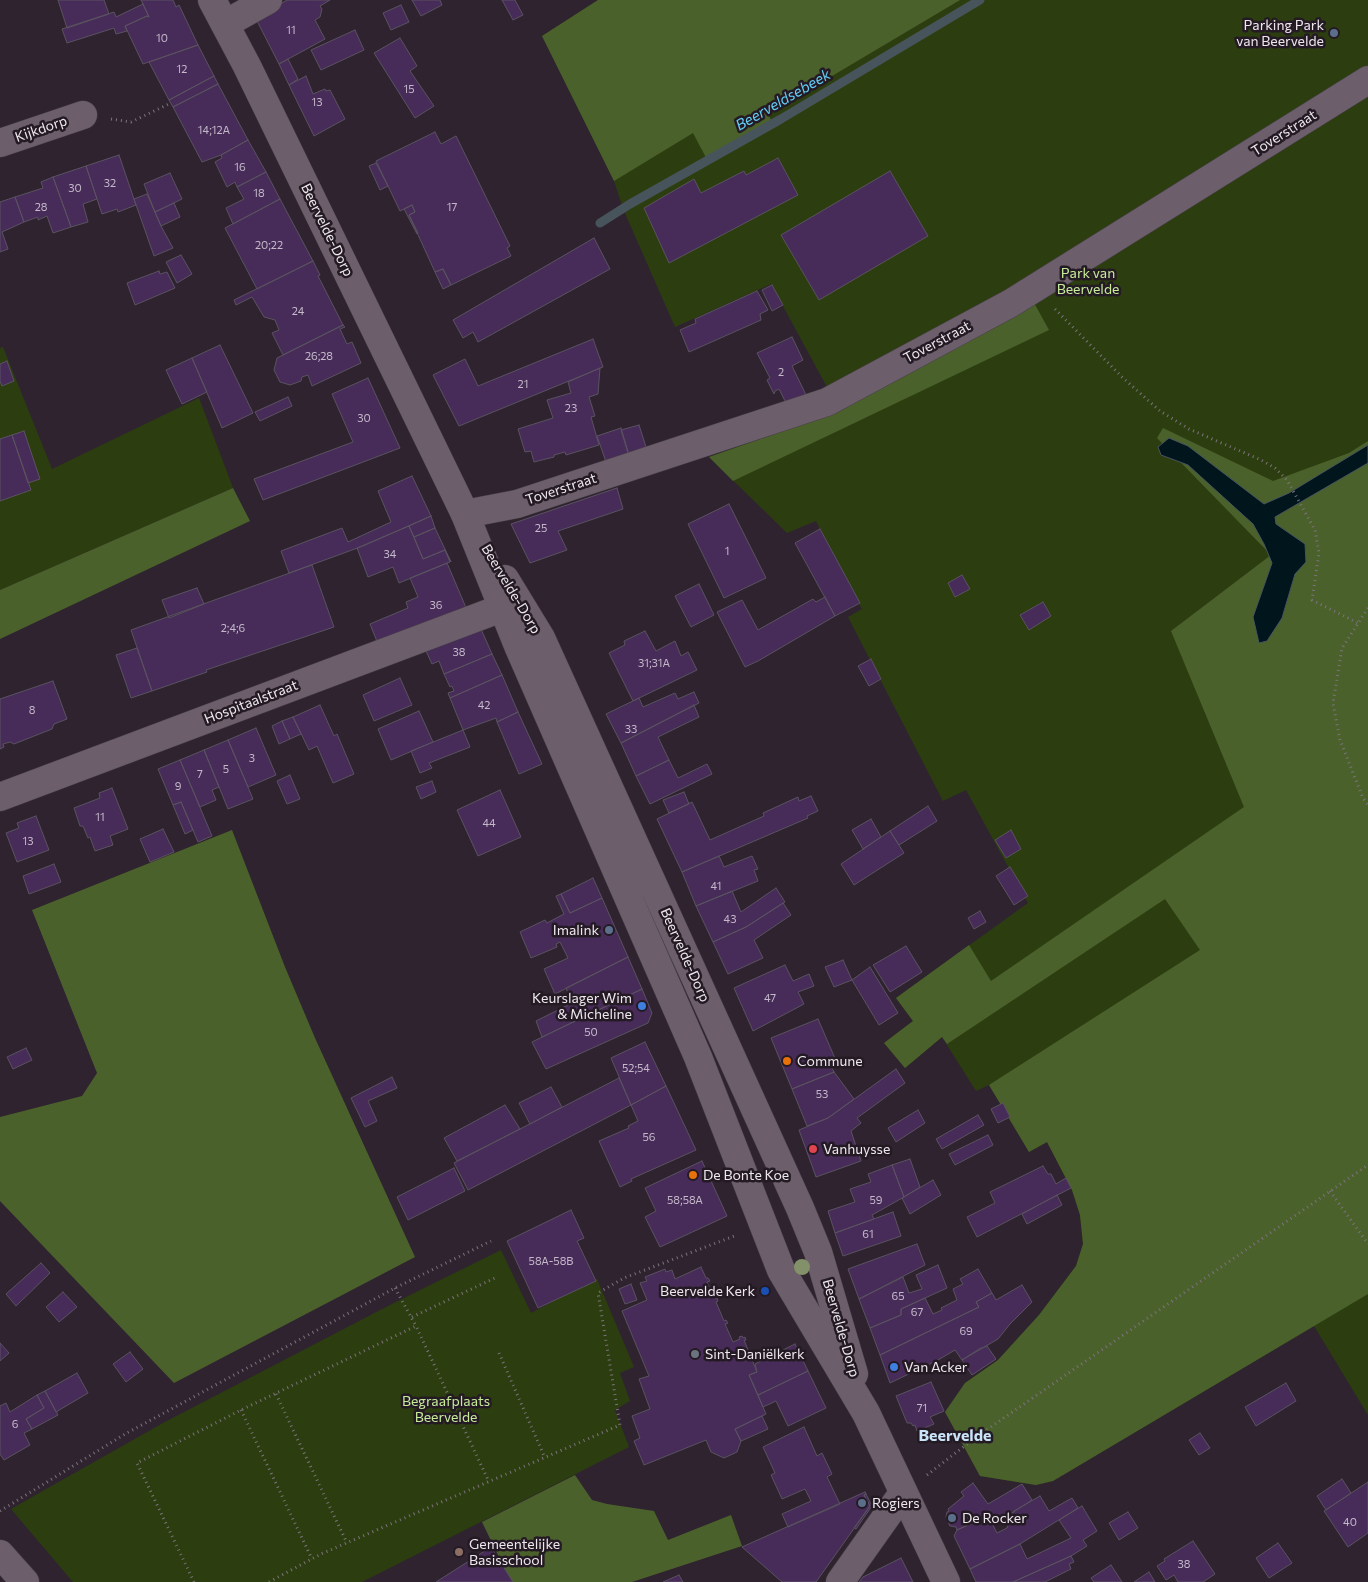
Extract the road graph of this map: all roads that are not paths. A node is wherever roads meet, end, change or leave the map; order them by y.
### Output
1 (212, 0) edge
2 (268, 0) edge
3 (225, 24) junction
4 (1368, 80) edge
5 (83, 115) road end
6 (0, 143) edge
7 (465, 514) junction
8 (502, 608) junction
9 (0, 797) edge
10 (866, 1413) junction
11 (903, 1494) junction
12 (0, 1554) edge
13 (25, 1582) edge
14 (840, 1582) edge
15 (946, 1582) edge

1 - 3 street, Beervelde-Dorp
2 - 3 street
3 - 7 street, Beervelde-Dorp
4 - 7 street, Toverstraat
5 - 6 street, Kijkdorp
7 - 8 street, Beervelde-Dorp
7 - 10 street, Beervelde-Dorp
8 - 9 street, Hospitaalstraat
8 - 10 street, Beervelde-Dorp
10 - 11 street, Beervelde-Dorp
11 - 14 street
11 - 15 street, Beervelde-Dorp
12 - 13 street

